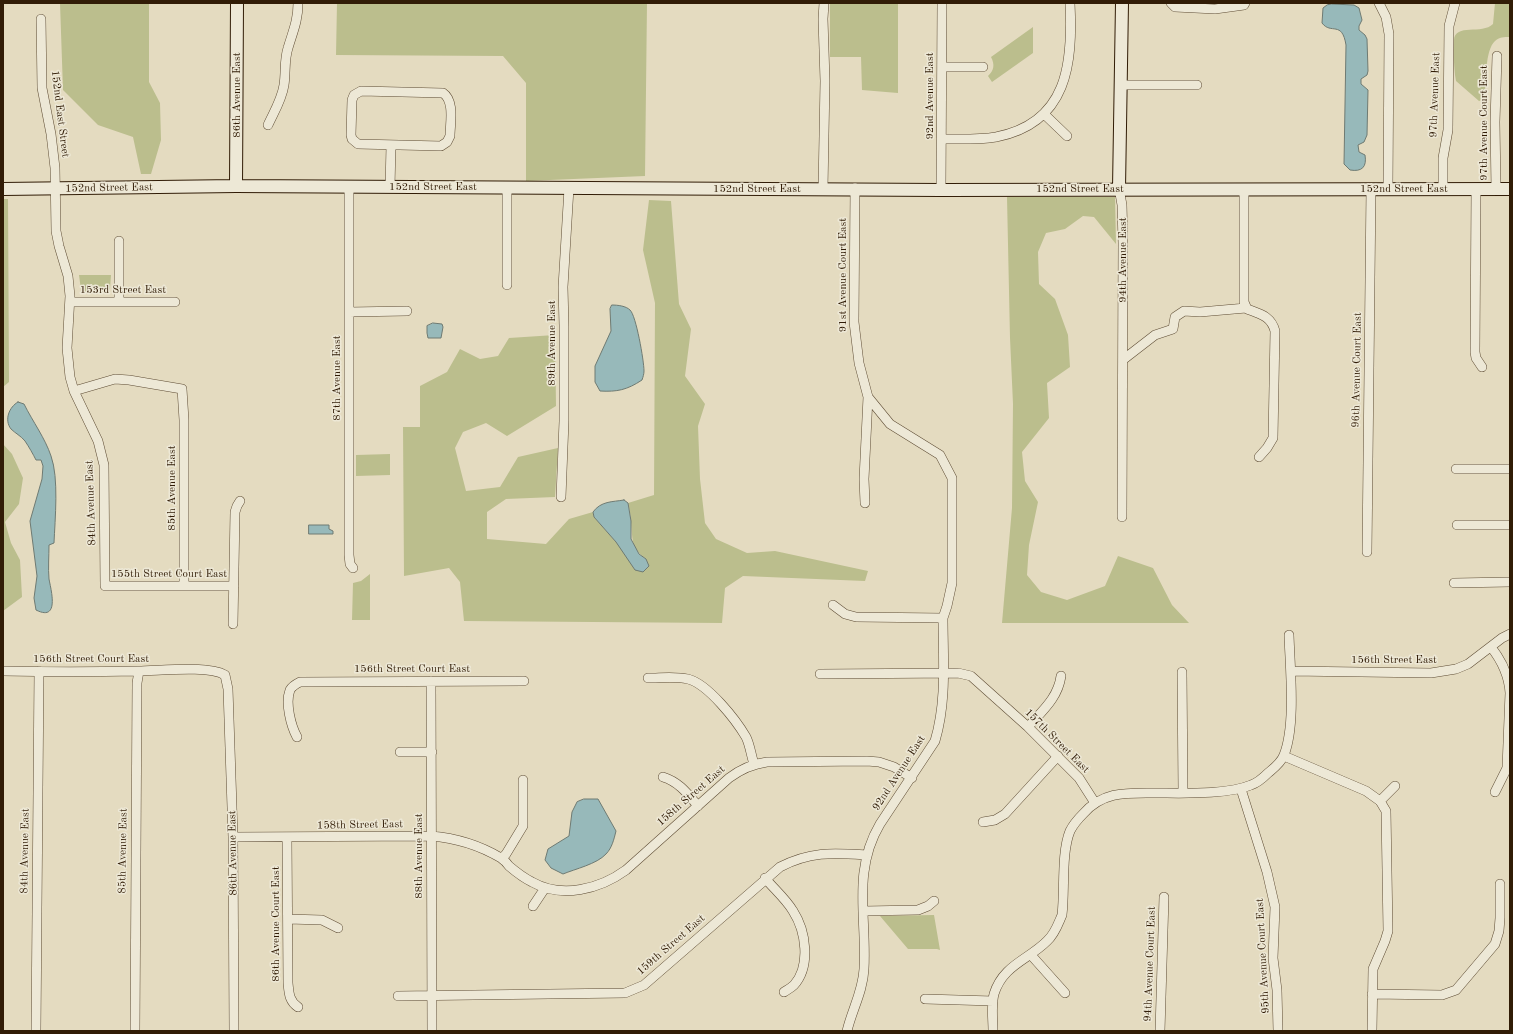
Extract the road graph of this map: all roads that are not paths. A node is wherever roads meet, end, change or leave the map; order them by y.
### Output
1 (237, 3) edge
2 (298, 3) edge
3 (824, 3) edge
4 (942, 3) edge
5 (1070, 3) edge
6 (1122, 3) edge
7 (1380, 3) edge
8 (1455, 3) edge
9 (1171, 4) edge
10 (1245, 4) edge
11 (41, 19) dead end
12 (1497, 56) dead end
13 (942, 67) junction
14 (983, 67) dead end
15 (1121, 85) junction
16 (1197, 85) dead end
17 (1044, 114) junction
18 (268, 125) dead end
19 (1067, 136) dead end
20 (941, 139) junction
21 (391, 146) junction
22 (236, 186) junction
23 (349, 187) junction
24 (390, 187) junction
25 (3, 188) edge
26 (56, 188) junction
27 (507, 188) junction
28 (569, 188) junction
29 (855, 188) junction
30 (1119, 188) junction
31 (823, 189) junction
32 (1244, 189) junction
33 (1371, 189) junction
34 (1388, 189) junction
35 (1443, 189) junction
36 (1476, 189) junction
37 (1496, 189) junction
38 (1510, 189) edge
39 (941, 190) junction
40 (119, 241) dead end
41 (507, 285) dead end
42 (70, 302) junction
43 (119, 302) junction
44 (175, 302) dead end
45 (1246, 308) junction
46 (407, 310) dead end
47 (349, 312) junction
48 (1124, 359) junction
49 (1482, 367) dead end
50 (74, 391) junction
51 (868, 397) junction
52 (1259, 457) dead end
53 (1456, 469) dead end
54 (1510, 469) edge
55 (561, 497) dead end
56 (240, 501) dead end
57 (865, 503) dead end
58 (1122, 517) dead end
59 (1457, 525) dead end
60 (1510, 525) edge
61 (1367, 552) dead end
62 (353, 568) dead end
63 (1510, 582) edge
64 (1454, 583) dead end
65 (105, 586) joint
66 (184, 586) junction
67 (234, 586) junction
68 (833, 605) dead end
69 (943, 618) junction
70 (233, 624) dead end
71 (1510, 634) edge
72 (1289, 635) dead end
73 (1491, 647) junction
74 (3, 671) edge
75 (39, 671) junction
76 (139, 671) junction
77 (1291, 671) junction
78 (1182, 672) dead end
79 (942, 673) junction
80 (820, 674) dead end
81 (225, 675) joint
82 (1061, 676) dead end
83 (648, 678) dead end
84 (432, 681) junction
85 (524, 681) dead end
86 (1028, 727) junction
87 (297, 737) dead end
88 (400, 752) dead end
89 (432, 752) junction
90 (1058, 756) junction
91 (1284, 756) junction
92 (754, 764) junction
93 (663, 777) dead end
94 (912, 778) junction
95 (523, 780) dead end
96 (1395, 786) dead end
97 (1241, 789) junction
98 (1184, 792) junction
99 (1495, 792) dead end
100 (1380, 801) junction
101 (1094, 803) junction
102 (698, 806) junction
103 (983, 822) dead end
104 (431, 836) junction
105 (233, 837) junction
106 (288, 838) junction
107 (867, 855) junction
108 (502, 858) junction
109 (765, 878) junction
110 (1500, 884) dead end
111 (545, 888) junction
112 (1164, 897) dead end
113 (934, 901) dead end
114 (533, 906) dead end
115 (864, 911) junction
116 (288, 919) junction
117 (338, 928) dead end
118 (1031, 954) junction
119 (784, 992) dead end
120 (1065, 993) dead end
121 (1372, 994) junction
122 (398, 996) dead end
123 (431, 996) junction
124 (925, 999) dead end
125 (993, 1001) junction
126 (298, 1007) dead end
127 (36, 1031) edge
128 (135, 1031) edge
129 (234, 1031) edge
130 (432, 1031) edge
131 (847, 1031) edge
132 (993, 1031) edge
133 (1160, 1031) edge
134 (1278, 1031) edge
135 (1372, 1031) edge

1 - 22 street, 86th Avenue East
2 - 18 street
3 - 31 street
4 - 13 street, 92nd Avenue East
5 - 17 street
6 - 15 street, 94th Avenue East
7 - 34 street
8 - 35 street, 97th Avenue East
9 - 10 street
11 - 26 street, 152nd East Street
12 - 37 street, 97th Avenue Court East
13 - 14 street
13 - 20 street, 92nd Avenue East
15 - 16 street
15 - 30 street, 94th Avenue East
17 - 19 street
17 - 20 street
20 - 39 street, 92nd Avenue East
21 - 21 street
21 - 24 street
22 - 23 street, 152nd Street East
22 - 26 street, 152nd Street East
23 - 24 street, 152nd Street East
23 - 47 street, 87th Avenue East
24 - 27 street, 152nd Street East
25 - 26 street, 152nd Street East
26 - 42 street, 84th Avenue East
27 - 28 street, 152nd Street East
27 - 41 street
28 - 31 street, 152nd Street East
28 - 55 street, 89th Avenue East
29 - 31 street, 152nd Street East
29 - 39 street, 152nd Street East
29 - 51 street, 91st Avenue Court East
30 - 32 street, 152nd Street East
30 - 39 street, 152nd Street East
30 - 48 street, 94th Avenue East
32 - 33 street, 152nd Street East
32 - 45 street
33 - 34 street, 152nd Street East
33 - 61 street, 96th Avenue Court East
34 - 35 street, 152nd Street East
35 - 36 street, 152nd Street East
36 - 37 street, 152nd Street East
36 - 49 street
37 - 38 street, 152nd Street East
40 - 43 street
42 - 43 street, 153rd Street East
42 - 50 street, 84th Avenue East
43 - 44 street, 153rd Street East
45 - 48 street
45 - 52 street
46 - 47 street
47 - 62 street, 87th Avenue East
48 - 58 street, 94th Avenue East
50 - 65 street, 84th Avenue East
50 - 66 street, 85th Avenue East
51 - 57 street, 91st Avenue Court East
51 - 69 street, 92nd Avenue East
53 - 54 street
56 - 67 street
59 - 60 street
63 - 64 street
65 - 66 street, 155th Street Court East
66 - 67 street, 155th Street Court East
67 - 70 street
68 - 69 street
69 - 79 street, 92nd Avenue East
71 - 73 street, 156th Street East
72 - 77 street
73 - 77 street, 156th Street East
73 - 99 street
74 - 75 street, 156th Street Court East
75 - 76 street, 156th Street Court East
75 - 127 street, 84th Avenue East
76 - 81 street, 156th Street Court East
76 - 128 street, 85th Avenue East
77 - 91 street
78 - 98 street
79 - 80 street, 157th Street East
79 - 86 street, 157th Street East
79 - 94 street, 92nd Avenue East
81 - 105 street, 86th Avenue East
82 - 86 street
83 - 92 street
84 - 85 street, 156th Street Court East
84 - 87 street, 156th Street Court East
84 - 89 street, 88th Avenue East
86 - 90 street, 157th Street East
88 - 89 street
89 - 104 street, 88th Avenue East
90 - 101 street, 157th Street East
90 - 103 street
91 - 97 street
91 - 100 street
92 - 94 street, 158th Street East
92 - 102 street, 158th Street East
93 - 102 street
94 - 107 street, 92nd Avenue East
95 - 108 street
96 - 100 street
97 - 98 street
97 - 134 street, 95th Avenue Court East
98 - 101 street
100 - 121 street
101 - 118 street
102 - 111 street, 158th Street East
104 - 106 street, 158th Street East
104 - 108 street, 158th Street East
104 - 123 street, 88th Avenue East
105 - 106 street, 158th Street East
105 - 129 street, 86th Avenue East
106 - 116 street, 86th Avenue Court East
107 - 109 street, 159th Street East
107 - 115 street, 92nd Avenue East
108 - 111 street, 158th Street East
109 - 119 street
109 - 123 street, 159th Street East
110 - 121 street
111 - 114 street
112 - 133 street, 94th Avenue Court East
113 - 115 street
115 - 131 street, 92nd Avenue East
116 - 117 street
116 - 126 street, 86th Avenue Court East
118 - 120 street
118 - 125 street
121 - 135 street
122 - 123 street, 159th Street East
123 - 130 street, 88th Avenue East
124 - 125 street
125 - 132 street

